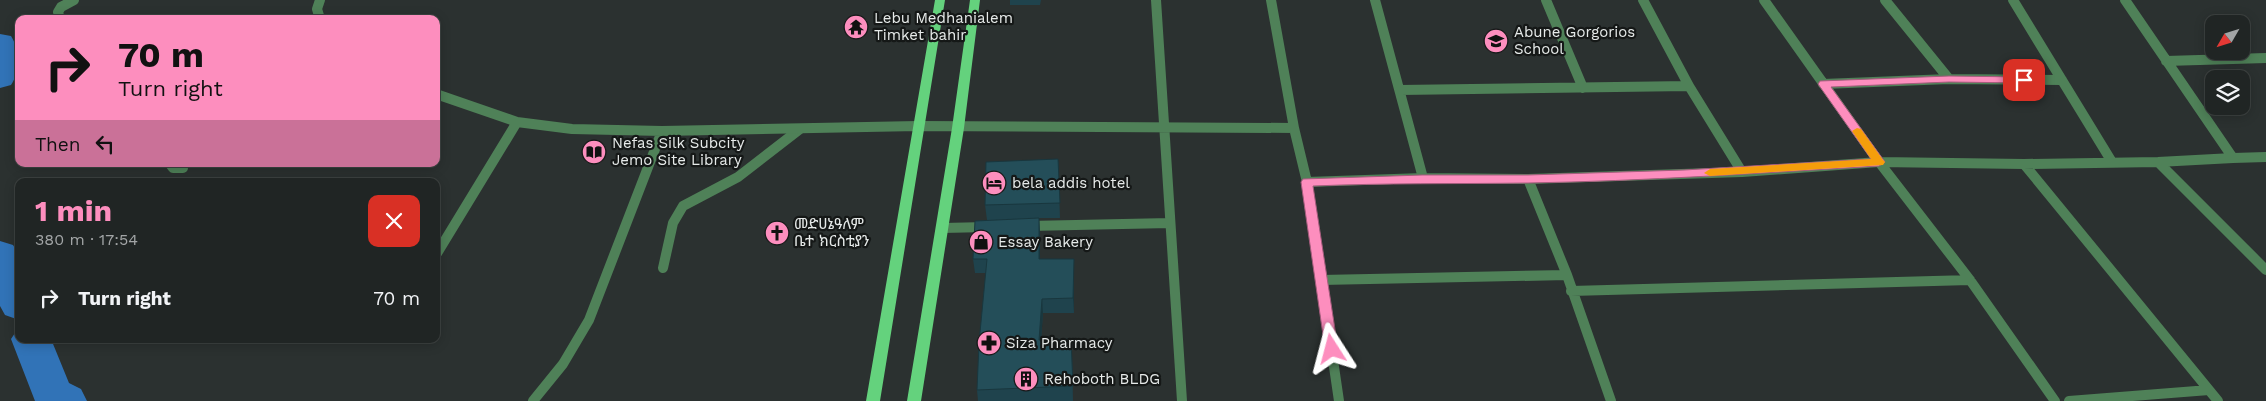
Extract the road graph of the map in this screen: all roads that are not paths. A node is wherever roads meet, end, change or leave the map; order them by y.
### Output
1 (74, 0) edge
2 (320, 0) edge
3 (940, 0) edge
4 (975, 0) edge
5 (1156, 0) edge
6 (1271, 0) edge
7 (1375, 0) edge
8 (1546, 0) edge
9 (1643, 0) edge
10 (1764, 0) edge
11 (1885, 0) edge
12 (2013, 0) edge
13 (2125, 0) edge
14 (59, 15) edge
15 (319, 15) edge
16 (2266, 58) edge
17 (2166, 61) junction
18 (1949, 79) junction
19 (2062, 80) junction
20 (1823, 84) junction
21 (1689, 86) junction
22 (1583, 88) junction
23 (1400, 90) junction
24 (440, 95) edge
25 (517, 122) junction
26 (918, 126) junction
27 (958, 128) junction
28 (1163, 128) junction
29 (1294, 128) junction
30 (800, 129) junction
31 (662, 132) junction
32 (2266, 157) edge
33 (2233, 158) junction
34 (1879, 162) junction
35 (2112, 162) junction
36 (2158, 162) junction
37 (2024, 164) junction
38 (172, 167) edge
39 (183, 168) dead end
40 (1742, 172) junction
41 (1422, 178) junction
42 (1528, 179) junction
43 (1307, 182) junction
44 (1170, 223) junction
45 (1021, 226) edge
46 (1001, 227) edge
47 (942, 228) junction
48 (440, 248) edge
49 (663, 268) dead end
50 (2265, 268) edge
51 (1567, 275) junction
52 (1321, 280) junction
53 (1970, 280) junction
54 (1571, 291) junction
55 (2209, 390) junction
56 (533, 401) edge
57 (873, 401) edge
58 (914, 401) edge
59 (1182, 401) edge
60 (1339, 401) edge
61 (1611, 401) edge
62 (2055, 401) edge
63 (2069, 401) edge
64 (2218, 401) edge

1 - 14 street
2 - 15 street
3 - 26 main road
4 - 27 main road
5 - 28 street
6 - 29 street
7 - 23 street
8 - 22 street
9 - 21 street
10 - 20 street
11 - 18 street
12 - 19 street
13 - 17 street
16 - 17 street
17 - 33 street
18 - 19 street
18 - 20 street
19 - 35 street
20 - 34 street
21 - 22 street
21 - 40 street
22 - 23 street
23 - 41 street
24 - 25 street
25 - 31 street
25 - 48 street
26 - 27 street
26 - 30 street
26 - 57 main road
27 - 28 street
27 - 47 main road
28 - 29 street
28 - 44 street
29 - 43 street
30 - 31 street
30 - 49 street
31 - 56 street
32 - 33 street
33 - 36 street
34 - 37 street
34 - 40 street
34 - 53 street
35 - 36 street
35 - 37 street
36 - 50 street
37 - 55 street
38 - 39 street
40 - 42 street
41 - 42 street
41 - 43 street
42 - 51 street
43 - 52 street
44 - 45 street
44 - 59 street
46 - 47 street
47 - 58 main road
51 - 52 street
51 - 54 street
52 - 60 street
53 - 54 street
53 - 62 street
54 - 61 street
55 - 63 street
55 - 64 street

